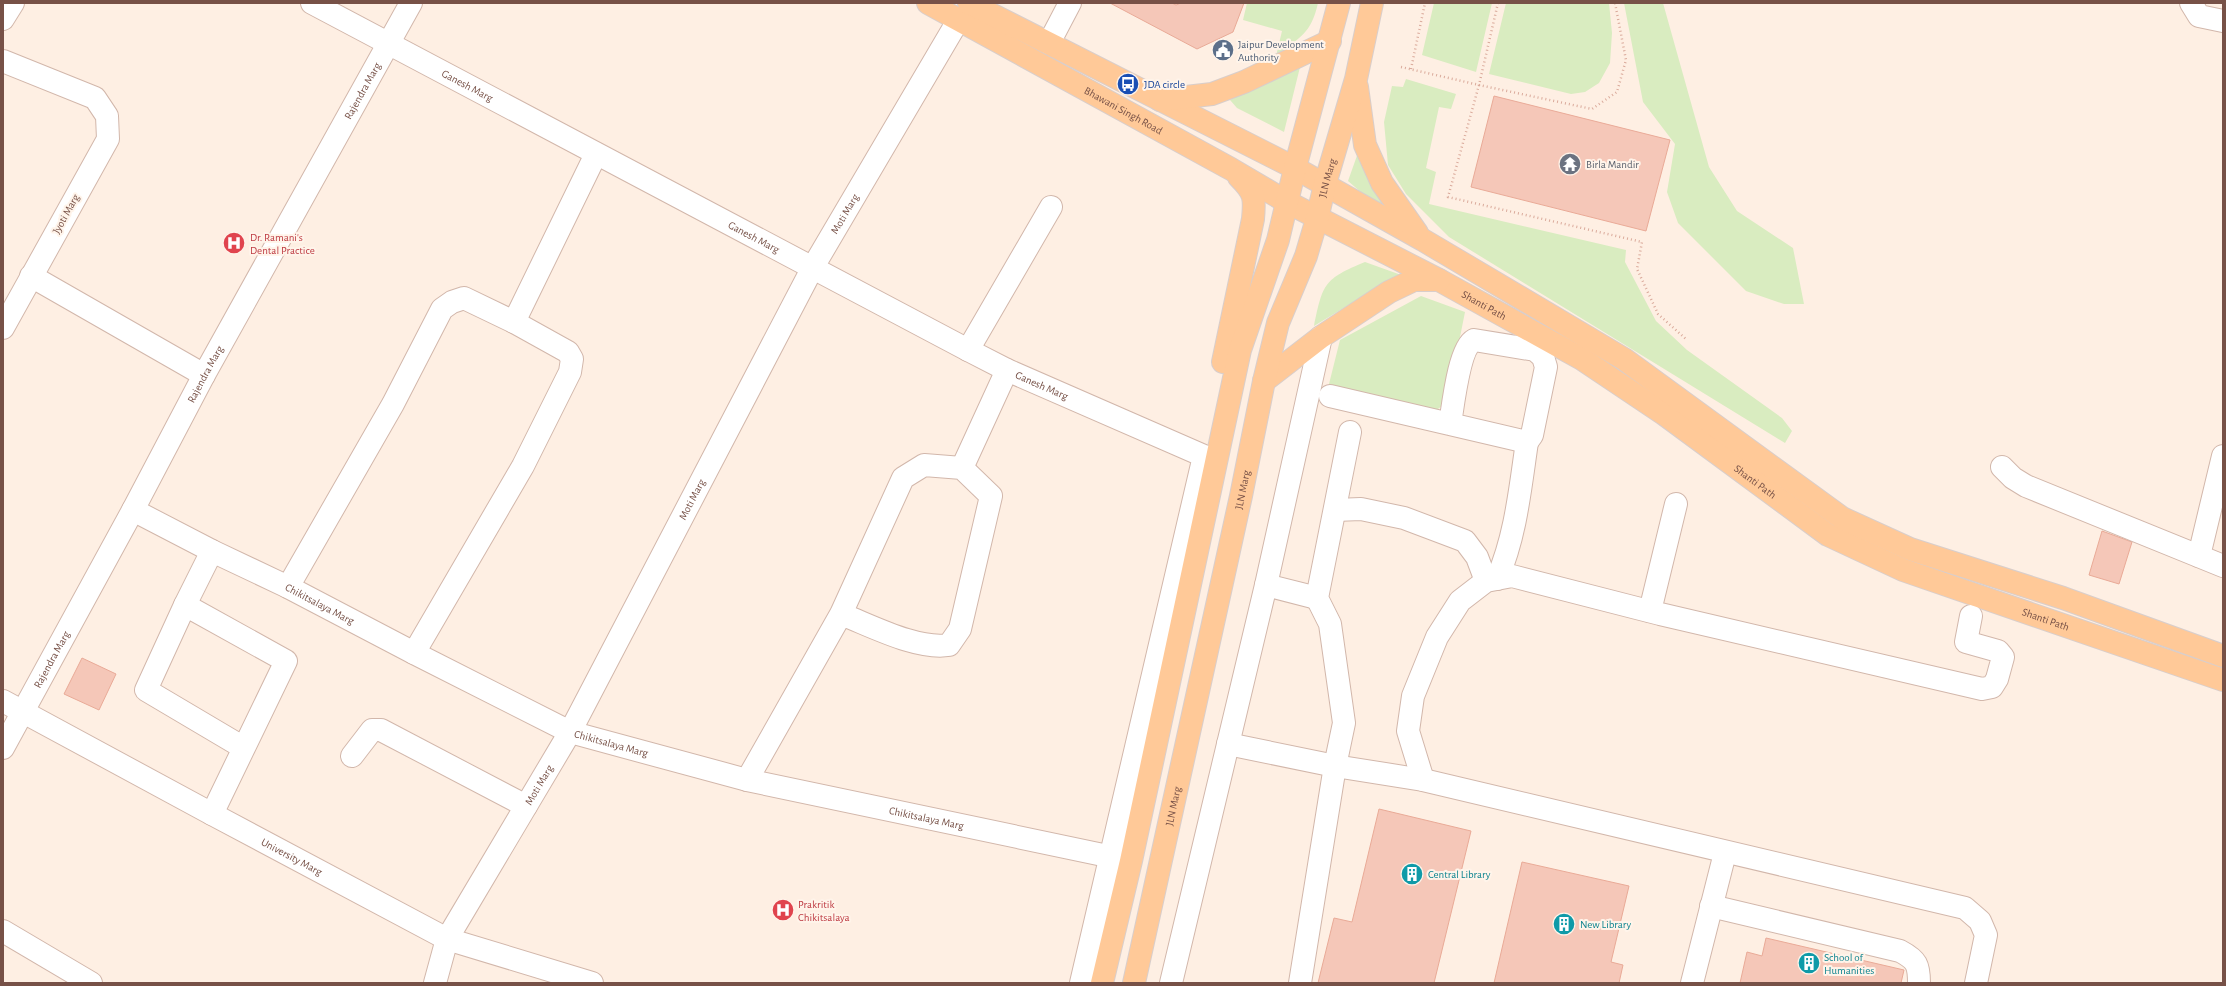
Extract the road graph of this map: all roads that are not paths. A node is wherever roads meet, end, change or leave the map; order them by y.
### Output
1 (13, 3) edge
2 (312, 3) edge
3 (411, 3) edge
4 (928, 3) edge
5 (1070, 3) edge
6 (1339, 3) edge
7 (1372, 3) edge
8 (2191, 3) edge
9 (964, 11) edge
10 (3, 19) edge
11 (2223, 20) edge
12 (1330, 41) junction
13 (389, 43) junction
14 (1049, 43) junction
15 (3, 61) edge
16 (1356, 80) junction
17 (1160, 100) junction
18 (596, 154) junction
19 (1295, 168) junction
20 (1231, 169) junction
21 (1325, 184) junction
22 (1287, 202) junction
23 (1051, 207) dead end
24 (1317, 219) junction
25 (1423, 240) junction
26 (813, 266) junction
27 (31, 276) junction
28 (1439, 280) junction
29 (514, 322) junction
30 (3, 328) edge
31 (1321, 337) junction
32 (968, 350) junction
33 (1007, 370) junction
34 (204, 375) junction
35 (1264, 381) junction
36 (1330, 396) dead end
37 (1450, 424) junction
38 (1350, 432) dead end
39 (1527, 442) junction
40 (2223, 456) edge
41 (1209, 461) junction
42 (2002, 467) dead end
43 (962, 468) junction
44 (1676, 504) dead end
45 (134, 510) junction
46 (1335, 510) junction
47 (212, 551) junction
48 (2199, 556) junction
49 (2223, 566) edge
50 (1491, 580) junction
51 (1266, 585) junction
52 (288, 587) junction
53 (1317, 598) junction
54 (185, 605) junction
55 (1650, 611) junction
56 (841, 614) junction
57 (1972, 616) dead end
58 (414, 654) junction
59 (2223, 656) edge
60 (2223, 680) edge
61 (3, 700) edge
62 (23, 711) junction
63 (570, 732) junction
64 (1228, 744) junction
65 (3, 748) edge
66 (244, 748) junction
67 (352, 756) dead end
68 (1335, 766) junction
69 (747, 780) junction
70 (1423, 780) junction
71 (526, 806) junction
72 (212, 814) junction
73 (1725, 853) junction
74 (1109, 856) junction
75 (1131, 861) junction
76 (1711, 906) junction
77 (3, 931) edge
78 (447, 939) junction
79 (91, 983) edge
80 (435, 983) edge
81 (592, 983) edge
82 (1081, 983) edge
83 (1102, 983) edge
84 (1134, 983) edge
85 (1171, 983) edge
86 (1300, 983) edge
87 (1692, 983) edge
88 (1919, 983) edge
89 (1976, 983) edge

1 - 10 street
2 - 13 street, Ganesh Marg
3 - 13 street, Rajendra Marg
4 - 9 main road, Bhawani Singh Road
5 - 14 street
6 - 12 main road
7 - 16 main road, JLN Marg
8 - 11 street
9 - 14 main road, Bhawani Singh Road
9 - 20 main road, Bhawani Singh Road
9 - 26 street, Moti Marg
12 - 17 main road
12 - 19 main road
13 - 18 street, Ganesh Marg
13 - 34 street, Rajendra Marg
14 - 17 main road, Bhawani Singh Road
15 - 27 street, Jyoti Marg
16 - 21 main road, JLN Marg
16 - 25 main road
17 - 19 main road, Bhawani Singh Road
18 - 26 street, Ganesh Marg
18 - 29 street
19 - 21 main road, Bhawani Singh Road
19 - 22 main road
20 - 22 main road, Bhawani Singh Road
20 - 41 main road
21 - 24 main road, JLN Marg
21 - 25 main road, Bhawani Singh Road
22 - 24 main road, Bhawani Singh Road
22 - 41 main road
23 - 32 street
24 - 28 main road, Shanti Path
24 - 35 main road, JLN Marg
25 - 59 main road, Bhawani Singh Road
26 - 32 street, Ganesh Marg
26 - 63 street, Moti Marg
27 - 30 street, Jyoti Marg
27 - 34 street
28 - 31 main road
28 - 60 main road, Shanti Path
29 - 52 street
29 - 58 street
31 - 35 main road
31 - 51 street
32 - 33 street, Ganesh Marg
33 - 41 street, Ganesh Marg
33 - 43 street
34 - 45 street, Rajendra Marg
35 - 84 main road, JLN Marg
36 - 37 street
37 - 39 street
37 - 39 street
38 - 46 street
39 - 50 street
40 - 48 street
41 - 74 street
41 - 75 main road
42 - 48 street
43 - 56 street
43 - 56 street
44 - 55 street
45 - 47 street, Chikitsalaya Marg
45 - 62 street, Rajendra Marg
46 - 50 street
46 - 53 street
47 - 52 street, Chikitsalaya Marg
47 - 54 street
48 - 49 street
50 - 55 street
50 - 70 street
51 - 53 street
51 - 64 street
52 - 58 street, Chikitsalaya Marg
53 - 68 street
54 - 66 street
54 - 66 street
55 - 57 street
56 - 69 street
58 - 63 street, Chikitsalaya Marg
61 - 62 street, University Marg
62 - 65 street, Rajendra Marg
62 - 72 street, University Marg
63 - 69 street, Chikitsalaya Marg
63 - 71 street, Moti Marg
64 - 68 street
64 - 85 street
66 - 72 street
67 - 71 street
68 - 70 street
68 - 86 street
69 - 74 street, Chikitsalaya Marg
70 - 73 street
71 - 78 street, Moti Marg
72 - 78 street, University Marg
73 - 76 street
73 - 89 street
74 - 75 street, Chikitsalaya Marg
74 - 82 street
75 - 83 main road
76 - 87 street
76 - 88 street
77 - 79 street
78 - 80 street, Moti Marg
78 - 81 street, University Marg

